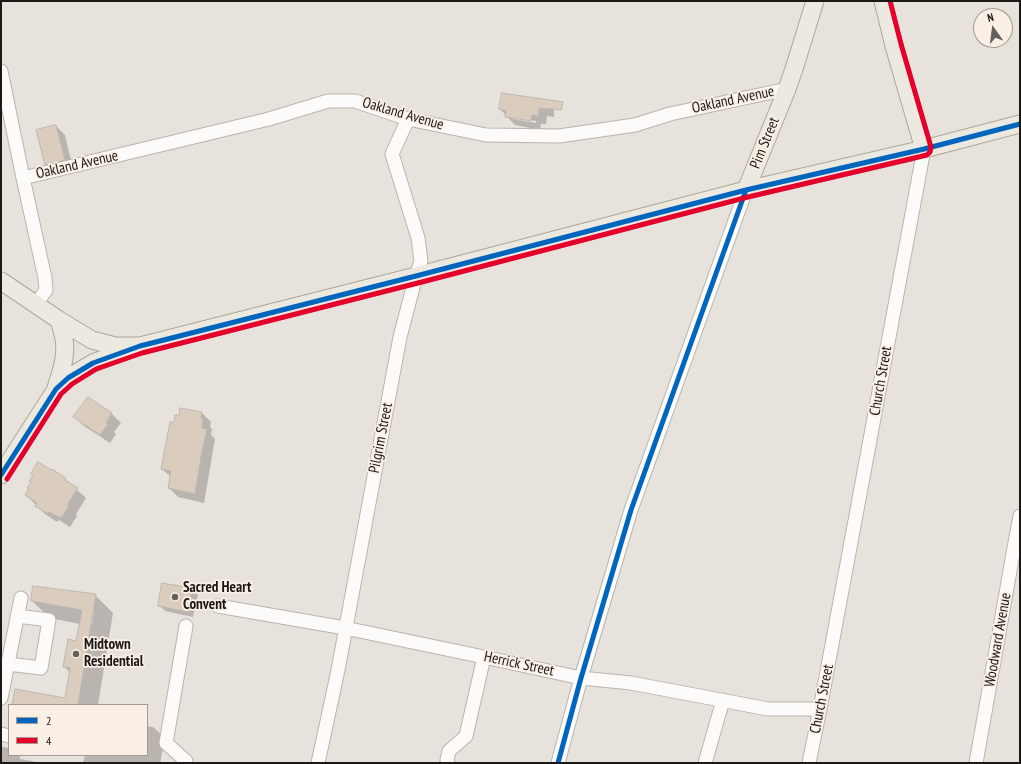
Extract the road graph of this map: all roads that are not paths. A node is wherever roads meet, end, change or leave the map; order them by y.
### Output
1 (815, 1) edge
2 (886, 2) edge
3 (1, 71) edge
4 (787, 88) junction
5 (408, 119) junction
6 (1020, 124) edge
7 (924, 149) junction
8 (23, 178) junction
9 (746, 190) junction
10 (416, 276) junction
11 (1, 281) edge
12 (36, 304) junction
13 (59, 320) junction
14 (140, 346) junction
15 (56, 389) junction
16 (1, 475) edge
17 (1020, 516) edge
18 (20, 598) dead end
19 (218, 606) dead end
20 (17, 616) junction
21 (186, 626) dead end
22 (345, 628) junction
23 (484, 657) junction
24 (8, 664) junction
25 (581, 678) junction
26 (1, 698) edge
27 (723, 700) junction
28 (820, 709) junction
29 (190, 762) edge
30 (318, 763) edge
31 (448, 763) edge
32 (558, 763) edge
33 (705, 763) edge
34 (809, 763) edge
35 (976, 763) edge

1 - 4 main road, Pim Street
2 - 7 main road, Church Street
3 - 8 street
4 - 5 street, Oakland Avenue
4 - 9 main road, Pim Street
5 - 8 street, Oakland Avenue
5 - 10 street, Pilgrim Street
6 - 7 main road
7 - 9 main road
7 - 28 street, Church Street
8 - 12 street
9 - 10 main road
9 - 25 street, Pim Street
10 - 14 main road
10 - 22 street, Pilgrim Street
11 - 12 main road
12 - 13 main road
13 - 14 main road
13 - 15 main road
14 - 15 main road
15 - 16 main road
17 - 35 street, Woodward Avenue
18 - 20 street
19 - 22 street, Herrick Street
20 - 24 street
20 - 24 street
21 - 29 street
22 - 23 street, Herrick Street
22 - 30 street, Pilgrim Street
23 - 25 street, Herrick Street
23 - 31 street
24 - 26 street
25 - 27 street, Herrick Street
25 - 32 street, Pim Street
27 - 28 street, Herrick Street
27 - 33 street
28 - 34 street, Church Street

